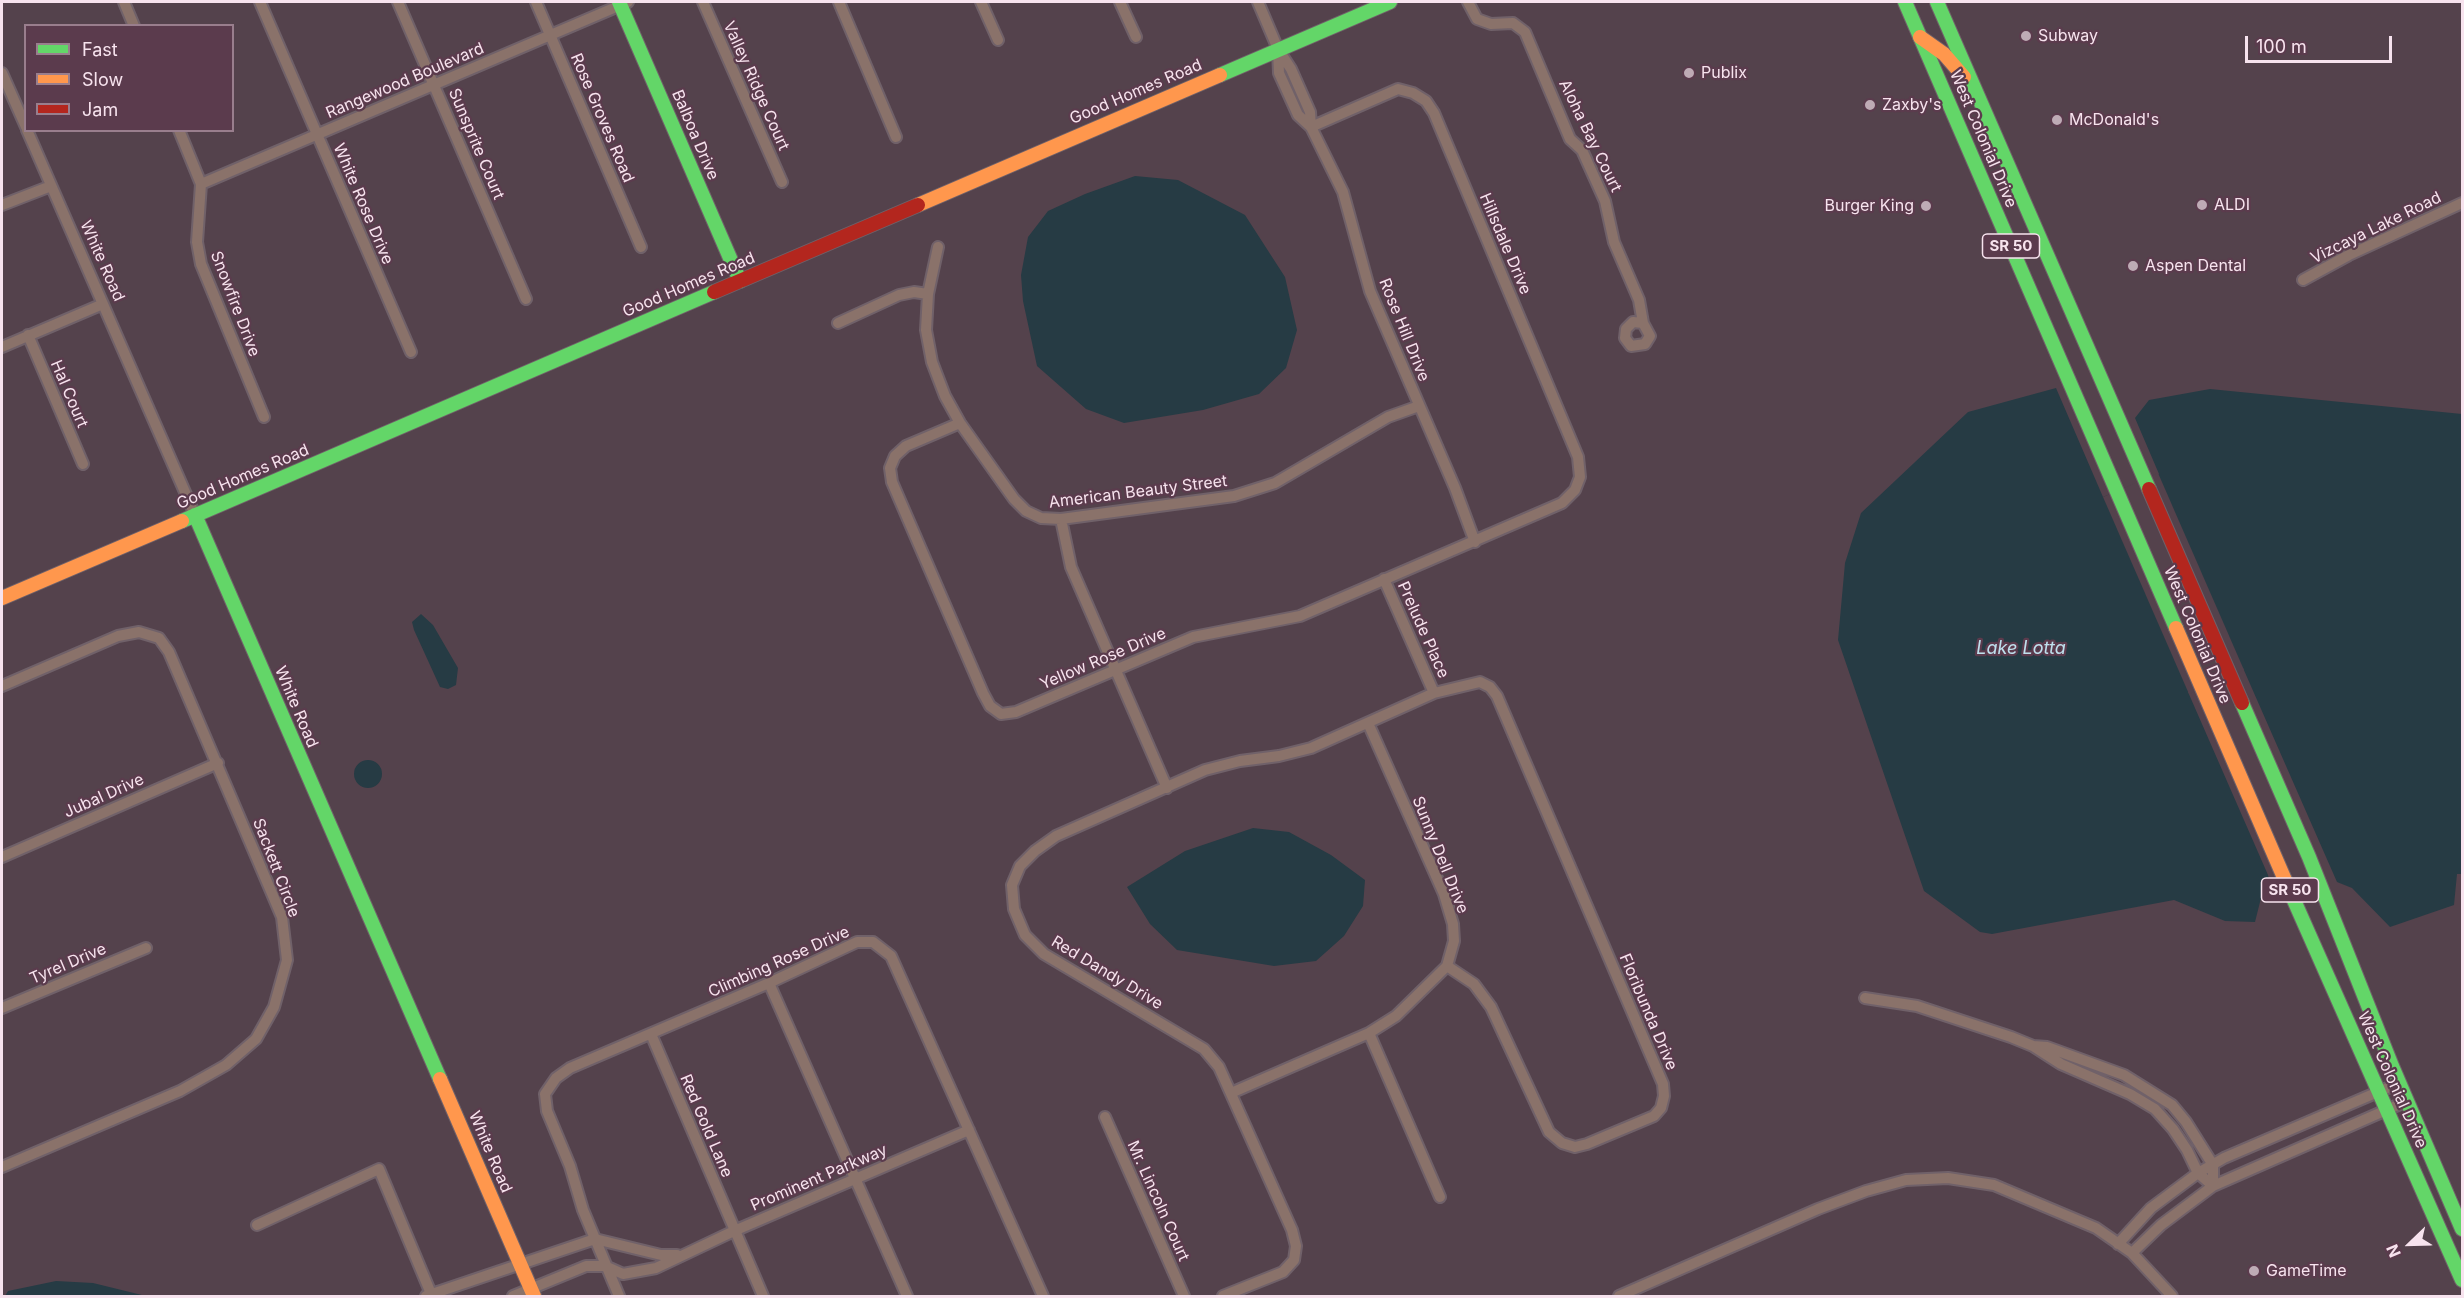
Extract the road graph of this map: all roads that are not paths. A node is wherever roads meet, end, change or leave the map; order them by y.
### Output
1 (124, 2) edge
2 (260, 2) edge
3 (398, 2) edge
4 (536, 2) edge
5 (703, 2) edge
6 (839, 2) edge
7 (981, 2) edge
8 (1120, 2) edge
9 (1258, 2) edge
10 (1390, 2) edge
11 (1468, 2) edge
12 (1905, 2) edge
13 (1937, 2) edge
14 (622, 3) edge
15 (133, 24) edge
16 (550, 35) junction
17 (1136, 37) dead end
18 (1920, 37) junction
19 (998, 40) dead end
20 (1278, 49) junction
21 (2, 73) edge
22 (434, 85) junction
23 (1976, 90) junction
24 (24, 124) edge
25 (1311, 127) junction
26 (27, 132) edge
27 (180, 132) edge
28 (317, 135) junction
29 (896, 137) dead end
30 (782, 182) dead end
31 (201, 184) junction
32 (51, 186) junction
33 (2463, 203) edge
34 (2, 205) edge
35 (641, 247) dead end
36 (938, 248) dead end
37 (2303, 280) dead end
38 (740, 281) junction
39 (928, 294) junction
40 (526, 299) dead end
41 (103, 304) junction
42 (838, 323) dead end
43 (1643, 323) dead end
44 (28, 335) junction
45 (2, 347) edge
46 (411, 352) dead end
47 (2078, 363) junction
48 (2085, 380) junction
49 (1419, 406) junction
50 (264, 417) dead end
51 (960, 423) junction
52 (83, 464) dead end
53 (1552, 509) joint
54 (195, 515) junction
55 (1061, 519) junction
56 (1475, 542) junction
57 (1384, 579) junction
58 (2, 598) edge
59 (1115, 670) junction
60 (2, 686) edge
61 (1434, 693) junction
62 (1368, 723) junction
63 (218, 763) junction
64 (1167, 788) junction
65 (2, 857) edge
66 (146, 948) dead end
67 (1447, 966) junction
68 (769, 983) junction
69 (1865, 998) dead end
70 (2, 1008) edge
71 (1369, 1033) junction
72 (651, 1034) junction
73 (2033, 1046) junction
74 (2399, 1083) junction
75 (2378, 1092) junction
76 (1231, 1094) junction
77 (2407, 1101) junction
78 (2387, 1109) junction
79 (1105, 1117) dead end
80 (969, 1130) junction
81 (2213, 1165) junction
82 (2, 1167) edge
83 (2198, 1173) junction
84 (855, 1178) junction
85 (2213, 1186) junction
86 (1440, 1197) dead end
87 (258, 1225) dead end
88 (2463, 1229) edge
89 (734, 1231) junction
90 (595, 1239) junction
91 (2118, 1244) junction
92 (2132, 1254) junction
93 (682, 1255) junction
94 (520, 1263) junction
95 (605, 1266) junction
96 (2463, 1280) edge
97 (532, 1293) edge
98 (430, 1296) edge
99 (513, 1296) edge
100 (619, 1296) edge
101 (763, 1296) edge
102 (907, 1296) edge
103 (1043, 1296) edge
104 (1184, 1296) edge
105 (1223, 1296) edge
106 (1619, 1296) edge
107 (2172, 1296) edge

1 - 15 street
2 - 28 street, White Rose Drive
3 - 22 street, Sunsprite Court
4 - 16 street, Rose Groves Road
5 - 30 street, Valley Ridge Court
6 - 29 street
7 - 19 street
8 - 17 street
9 - 20 street, Rose Hill Drive
10 - 20 main road, Good Homes Road
11 - 43 street, Aloha Bay Court
12 - 18 main road, West Colonial Drive / SR 50
13 - 23 main road, West Colonial Drive / SR 50
14 - 16 street, Rangewood Boulevard
14 - 38 main road, Balboa Drive
16 - 22 street, Rangewood Boulevard
16 - 35 street, Rose Groves Road
18 - 23 main road
18 - 47 main road, West Colonial Drive / SR 50
20 - 25 street, Rose Hill Drive
20 - 38 main road, Good Homes Road
21 - 24 street, White Road
22 - 28 street, Rangewood Boulevard
22 - 40 street, Sunsprite Court
23 - 47 main road, West Colonial Drive / SR 50
25 - 49 street, Rose Hill Drive
25 - 53 street, Hillsdale Drive
26 - 32 street, White Road
27 - 31 street, Snowfire Drive
28 - 31 street, Rangewood Boulevard
28 - 46 street, White Rose Drive
31 - 50 street, Snowfire Drive
32 - 34 street
32 - 41 street, White Road
33 - 37 street, Vizcaya Lake Road
36 - 39 street, American Beauty Street
38 - 54 main road, Good Homes Road
39 - 42 street
39 - 51 street, American Beauty Street
41 - 44 street
41 - 54 street, White Road
44 - 45 street
44 - 52 street, Hal Court
47 - 48 main road, West Colonial Drive / SR 50
47 - 48 main road, West Colonial Drive / SR 50
48 - 74 main road, West Colonial Drive / SR 50
48 - 75 main road, West Colonial Drive / SR 50
49 - 55 street, American Beauty Street
49 - 56 street, Rose Hill Drive
51 - 55 street, American Beauty Street
51 - 59 street, Yellow Rose Drive
53 - 56 street, Yellow Rose Drive
54 - 58 main road, Good Homes Road
54 - 94 main road, White Road
55 - 59 street
56 - 57 street, Yellow Rose Drive
57 - 59 street, Yellow Rose Drive
57 - 61 street, Prelude Place
59 - 64 street
60 - 63 street, Sackett Circle
61 - 62 street, Red Dandy Drive
61 - 67 street, Floribunda Drive
62 - 64 street, Red Dandy Drive
62 - 67 street, Sunny Dell Drive
63 - 65 street, Jubal Drive
63 - 82 street, Sackett Circle
64 - 76 street, Red Dandy Drive
66 - 70 street, Tyrel Drive
67 - 71 street
68 - 72 street, Climbing Rose Drive
68 - 80 street, Climbing Rose Drive
68 - 84 street
69 - 73 street
71 - 76 street
71 - 86 street
72 - 89 street, Red Gold Lane
72 - 90 street, Climbing Rose Drive
73 - 81 street
73 - 83 street
74 - 75 street
74 - 77 main road, West Colonial Drive / SR 50
75 - 78 main road, West Colonial Drive / SR 50
75 - 81 street
76 - 105 street, Red Dandy Drive
77 - 78 street
77 - 88 main road, West Colonial Drive / SR 50
78 - 85 street
78 - 96 main road, West Colonial Drive / SR 50
79 - 104 street, Mr. Lincoln Court
80 - 84 street, Prominent Parkway
80 - 103 street, Climbing Rose Drive
81 - 83 street
81 - 85 street
83 - 85 street
83 - 91 street
84 - 89 street, Prominent Parkway
84 - 102 street
85 - 92 street
87 - 98 street
89 - 93 street, Prominent Parkway
89 - 101 street, Red Gold Lane
90 - 93 street, Prominent Parkway
90 - 94 street
90 - 95 street, Climbing Rose Drive
91 - 92 street
91 - 106 street
92 - 107 street
93 - 95 street, Prominent Parkway
94 - 97 main road, White Road
94 - 98 street
95 - 97 street, Prominent Parkway
95 - 100 street, Climbing Rose Drive
97 - 99 street, Prominent Parkway

